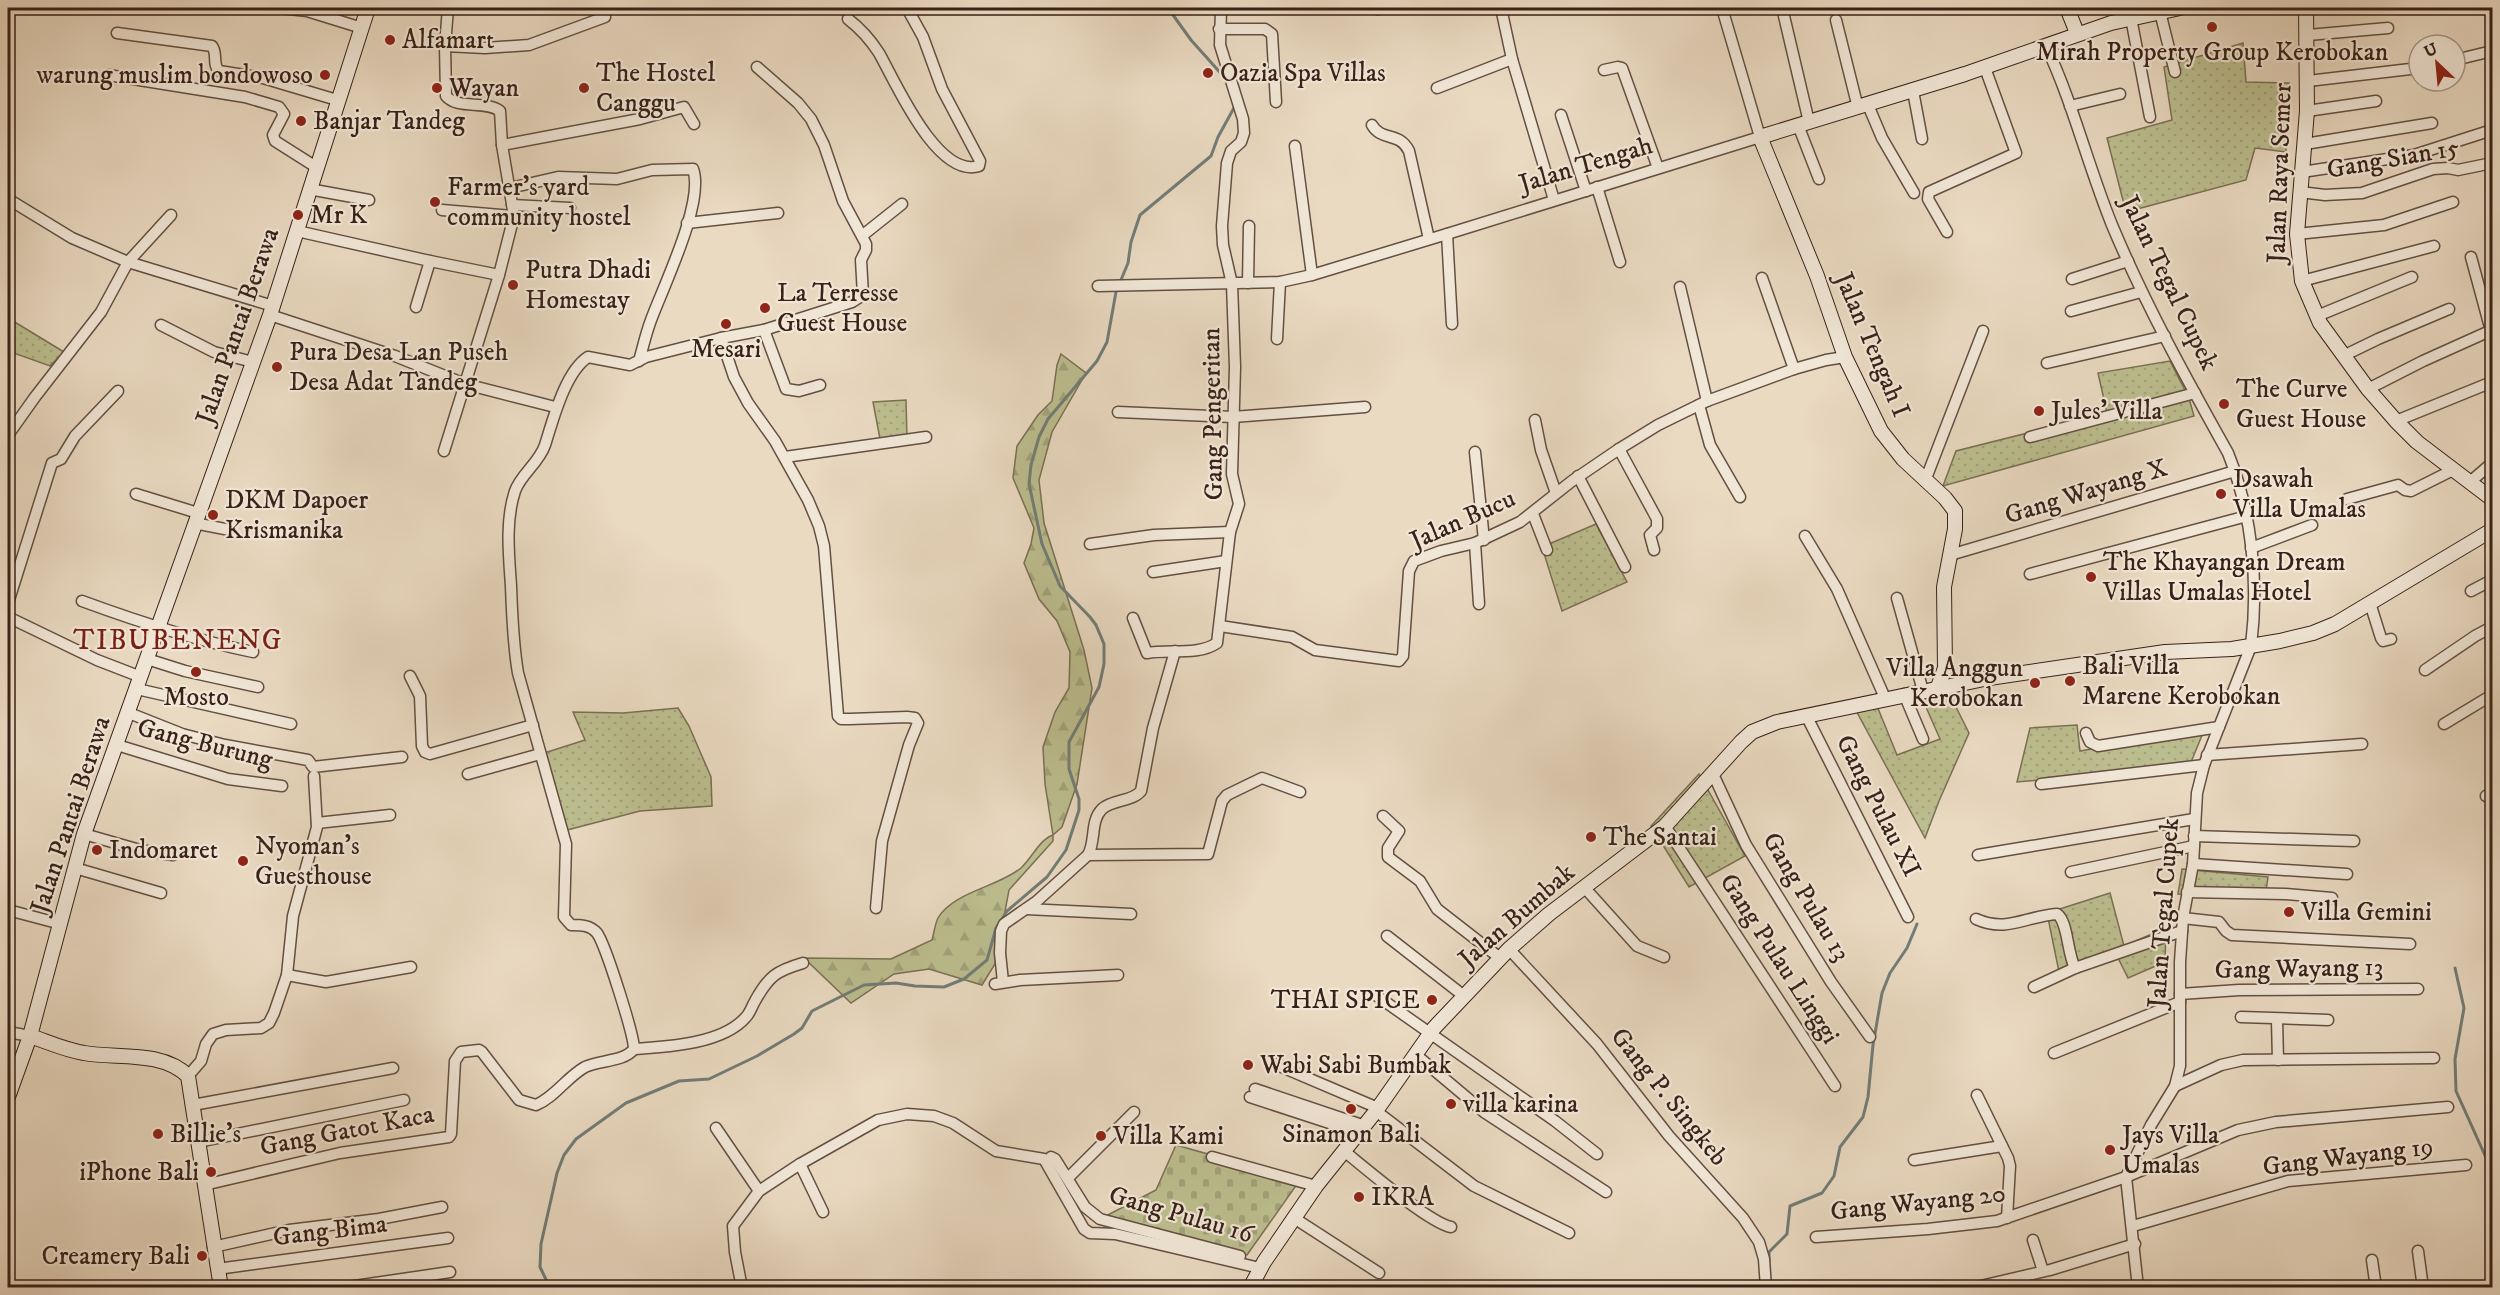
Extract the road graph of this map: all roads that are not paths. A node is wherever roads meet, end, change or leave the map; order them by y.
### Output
1 (280, 8) edge
2 (368, 8) edge
3 (448, 8) edge
4 (907, 8) edge
5 (1221, 8) edge
6 (1501, 8) edge
7 (1722, 8) edge
8 (2067, 8) edge
9 (2180, 8) edge
10 (2307, 8) edge
11 (2160, 12) junction
12 (1784, 16) dead end
13 (605, 17) dead end
14 (2132, 18) junction
15 (848, 19) dead end
16 (1836, 20) dead end
17 (362, 28) junction
18 (2388, 28) dead end
19 (1219, 29) junction
20 (2308, 29) junction
21 (117, 33) dead end
22 (2077, 33) junction
23 (445, 46) junction
24 (2046, 46) junction
25 (2493, 51) edge
26 (2467, 57) edge
27 (1512, 59) junction
28 (757, 67) dead end
29 (1985, 68) junction
30 (2407, 69) edge
31 (1604, 70) dead end
32 (2175, 72) dead end
33 (108, 75) dead end
34 (2308, 81) junction
35 (1437, 88) dead end
36 (1913, 91) junction
37 (2120, 94) dead end
38 (337, 100) junction
39 (2376, 101) dead end
40 (1276, 102) dead end
41 (1863, 106) junction
42 (2070, 106) junction
43 (2308, 110) junction
44 (1561, 115) dead end
45 (2150, 117) dead end
46 (1804, 123) junction
47 (2432, 123) dead end
48 (694, 124) dead end
49 (1372, 125) dead end
50 (2493, 130) edge
51 (1760, 137) junction
52 (1922, 139) dead end
53 (2305, 144) junction
54 (502, 145) junction
55 (1295, 146) dead end
56 (2493, 163) edge
57 (316, 167) junction
58 (1658, 168) junction
59 (2302, 172) junction
60 (1819, 179) dead end
61 (510, 188) junction
62 (309, 189) junction
63 (1592, 189) junction
64 (2300, 192) junction
65 (1914, 193) dead end
66 (369, 200) dead end
67 (1554, 200) junction
68 (13, 202) dead end
69 (2453, 202) dead end
70 (902, 204) dead end
71 (570, 208) dead end
72 (442, 210) dead end
73 (513, 211) junction
74 (777, 213) dead end
75 (171, 214) dead end
76 (687, 223) junction
77 (1249, 226) dead end
78 (297, 231) junction
79 (1947, 232) dead end
80 (1447, 234) junction
81 (2297, 234) junction
82 (863, 235) junction
83 (1429, 239) junction
84 (2434, 246) dead end
85 (2471, 257) dead end
86 (430, 261) junction
87 (2128, 261) junction
88 (128, 262) junction
89 (1620, 262) dead end
90 (499, 275) junction
91 (1311, 275) junction
92 (2412, 277) dead end
93 (1762, 278) dead end
94 (2072, 279) dead end
95 (2302, 281) junction
96 (1280, 282) junction
97 (1248, 283) junction
98 (1232, 284) junction
99 (1098, 286) dead end
100 (1680, 288) dead end
101 (2136, 294) junction
102 (416, 307) dead end
103 (2449, 309) dead end
104 (271, 311) junction
105 (2071, 311) dead end
106 (2317, 316) junction
107 (1452, 324) dead end
108 (161, 325) dead end
109 (764, 330) junction
110 (1983, 331) dead end
111 (2492, 331) edge
112 (2165, 336) junction
113 (721, 338) junction
114 (1277, 339) dead end
115 (2346, 355) junction
116 (1845, 357) junction
117 (639, 361) junction
118 (253, 362) junction
119 (2047, 363) dead end
120 (1794, 369) junction
121 (2493, 382) edge
122 (465, 384) junction
123 (820, 385) dead end
124 (2368, 389) junction
125 (118, 391) dead end
126 (2195, 393) junction
127 (1703, 403) junction
128 (555, 407) junction
129 (1365, 407) dead end
130 (1118, 412) dead end
131 (1233, 417) junction
132 (1534, 420) dead end
133 (2396, 421) junction
134 (8, 435) edge
135 (926, 436) dead end
136 (2030, 437) dead end
137 (1619, 449) junction
138 (444, 451) dead end
139 (1475, 452) dead end
140 (785, 457) junction
141 (2493, 463) edge
142 (2453, 470) junction
143 (2235, 471) junction
144 (1578, 476) junction
145 (1925, 481) junction
146 (2470, 482) junction
147 (1556, 493) junction
148 (136, 494) dead end
149 (1740, 497) dead end
150 (2346, 499) dead end
151 (2493, 499) edge
152 (1533, 514) junction
153 (2247, 516) junction
154 (196, 518) junction
155 (2312, 525) dead end
156 (230, 530) dead end
157 (2493, 530) edge
158 (1230, 532) junction
159 (1804, 536) dead end
160 (1479, 541) junction
161 (1090, 544) dead end
162 (2251, 548) junction
163 (1547, 550) dead end
164 (1654, 550) dead end
165 (1950, 555) junction
166 (1226, 561) junction
167 (1624, 567) dead end
168 (1153, 572) dead end
169 (2030, 574) dead end
170 (2493, 580) edge
171 (2471, 591) dead end
172 (1897, 598) dead end
173 (82, 601) dead end
174 (8, 603) edge
175 (2370, 603) junction
176 (1479, 604) dead end
177 (8, 617) edge
178 (1133, 618) dead end
179 (1220, 626) junction
180 (2493, 627) edge
181 (157, 629) junction
182 (2391, 639) dead end
183 (2252, 646) junction
184 (1175, 651) junction
185 (253, 652) dead end
186 (147, 659) junction
187 (2425, 670) dead end
188 (410, 676) dead end
189 (139, 683) junction
190 (258, 687) dead end
191 (1938, 687) junction
192 (1923, 691) junction
193 (1904, 694) junction
194 (2493, 695) edge
195 (1885, 698) junction
196 (129, 713) junction
197 (1807, 717) junction
198 (291, 724) dead end
199 (533, 724) junction
200 (2444, 724) dead end
201 (2219, 727) junction
202 (2086, 733) dead end
203 (1923, 739) dead end
204 (2362, 744) dead end
205 (117, 745) junction
206 (540, 754) junction
207 (402, 757) dead end
208 (2206, 760) junction
209 (468, 774) dead end
210 (1713, 774) junction
211 (314, 776) dead end
212 (2041, 784) dead end
213 (282, 786) dead end
214 (1300, 792) dead end
215 (390, 815) dead end
216 (1383, 816) dead end
217 (2194, 819) junction
218 (317, 823) junction
219 (1665, 826) junction
220 (84, 834) junction
221 (2194, 841) junction
222 (2354, 841) dead end
223 (173, 855) dead end
224 (1088, 855) junction
225 (1978, 855) dead end
226 (2193, 864) junction
227 (75, 868) junction
228 (2071, 872) dead end
229 (2347, 874) dead end
230 (1584, 887) junction
231 (2187, 892) junction
232 (160, 893) dead end
233 (2332, 898) dead end
234 (876, 908) dead end
235 (1025, 909) junction
236 (8, 910) edge
237 (1131, 914) dead end
238 (1908, 917) dead end
239 (2184, 918) junction
240 (1976, 919) dead end
241 (61, 924) junction
242 (2182, 931) junction
243 (1387, 936) dead end
244 (2410, 944) dead end
245 (1504, 953) junction
246 (1664, 957) dead end
247 (803, 963) dead end
248 (411, 967) dead end
249 (2075, 968) junction
250 (287, 975) junction
251 (1118, 975) dead end
252 (2034, 987) dead end
253 (2418, 989) dead end
254 (1377, 996) dead end
255 (1464, 996) junction
256 (2180, 998) junction
257 (2241, 1017) dead end
258 (2277, 1020) junction
259 (2328, 1020) dead end
260 (8, 1032) edge
261 (1430, 1033) junction
262 (30, 1036) junction
263 (1870, 1038) dead end
264 (634, 1049) junction
265 (2054, 1053) dead end
266 (1415, 1054) junction
267 (2434, 1058) dead end
268 (2278, 1060) junction
269 (1270, 1062) dead end
270 (393, 1068) dead end
271 (188, 1076) junction
272 (1835, 1086) dead end
273 (2175, 1086) junction
274 (1252, 1093) dead end
275 (1977, 1095) dead end
276 (8, 1097) edge
277 (404, 1100) dead end
278 (193, 1105) junction
279 (2448, 1107) dead end
280 (1377, 1110) junction
281 (1134, 1112) dead end
282 (716, 1128) dead end
283 (1362, 1130) junction
284 (198, 1142) junction
285 (2002, 1146) junction
286 (1344, 1151) junction
287 (1597, 1154) dead end
288 (1051, 1157) dead end
289 (1212, 1157) dead end
290 (1914, 1160) dead end
291 (800, 1164) junction
292 (2466, 1165) dead end
293 (1068, 1178) junction
294 (2126, 1178) junction
295 (204, 1185) junction
296 (1316, 1186) junction
297 (759, 1191) junction
298 (1606, 1192) dead end
299 (442, 1207) dead end
300 (823, 1212) dead end
301 (1294, 1218) junction
302 (2007, 1218) junction
303 (2133, 1226) junction
304 (1451, 1227) dead end
305 (1569, 1233) dead end
306 (1816, 1237) dead end
307 (448, 1238) dead end
308 (2033, 1240) dead end
309 (2135, 1244) junction
310 (213, 1246) junction
311 (2418, 1251) dead end
312 (2372, 1260) dead end
313 (1262, 1265) junction
314 (218, 1269) junction
315 (2043, 1271) junction
316 (450, 1272) dead end
317 (1379, 1273) dead end
318 (221, 1287) edge
319 (341, 1287) edge
320 (742, 1287) edge
321 (1250, 1287) edge
322 (1766, 1287) edge
323 (1972, 1287) edge
324 (2138, 1287) edge
325 (2376, 1287) edge
326 (2423, 1287) edge

1 - 17 street
2 - 17 street, Jalan Pantai Berawa
3 - 23 street
4 - 15 street
5 - 19 street
6 - 27 street
7 - 51 street, Jalan Tengah I
8 - 22 street
9 - 11 street, Jalan Tengah
10 - 20 street, Jalan Raya Semer
11 - 14 street, Jalan Tengah
11 - 32 street
12 - 46 street
13 - 23 street
14 - 22 street, Jalan Tengah
14 - 45 street
16 - 41 street
17 - 38 street, Jalan Pantai Berawa
18 - 20 street
19 - 40 street
19 - 98 street, Gang Pengeritan
20 - 34 street, Jalan Raya Semer
21 - 38 street
22 - 24 street, Jalan Tengah
23 - 54 street
24 - 29 street, Jalan Tengah
24 - 42 street, Jalan Tegal Cupek
25 - 26 street
27 - 35 street
27 - 67 street
28 - 82 street
29 - 36 street, Jalan Tengah
29 - 79 street
30 - 34 street
31 - 58 street
33 - 57 street
34 - 43 street, Jalan Raya Semer
36 - 41 street, Jalan Tengah
36 - 52 street
37 - 42 street
38 - 57 street, Jalan Pantai Berawa
39 - 43 street
41 - 46 street, Jalan Tengah
41 - 65 street
42 - 87 street, Jalan Tegal Cupek
43 - 53 street, Jalan Raya Semer
44 - 63 street
46 - 51 street, Jalan Tengah
46 - 60 street
47 - 53 street
48 - 54 street
49 - 83 street
50 - 59 street
51 - 58 street, Jalan Tengah
51 - 116 street, Jalan Tengah I
53 - 59 street, Jalan Raya Semer
54 - 61 street
55 - 91 street
56 - 64 street, Gang Sian 15
57 - 62 street, Jalan Pantai Berawa
58 - 63 street, Jalan Tengah
59 - 64 street, Jalan Raya Semer
61 - 73 street
61 - 76 street
62 - 66 street
62 - 78 street, Jalan Pantai Berawa
63 - 67 street, Jalan Tengah
63 - 89 street
64 - 81 street, Jalan Raya Semer
67 - 80 street, Jalan Tengah
68 - 88 street
69 - 81 street
70 - 82 street
71 - 73 street
72 - 73 street
73 - 90 street
74 - 76 street
75 - 88 street
76 - 117 street
77 - 97 street
78 - 86 street
78 - 104 street, Jalan Pantai Berawa
80 - 83 street, Jalan Tengah
80 - 107 street
81 - 95 street, Jalan Raya Semer
82 - 109 street
83 - 91 street, Jalan Tengah
84 - 95 street
85 - 111 street
86 - 90 street
86 - 102 street
87 - 94 street
87 - 101 street, Jalan Tegal Cupek
88 - 104 street
88 - 134 street
90 - 122 street
91 - 96 street, Jalan Tengah
92 - 106 street
93 - 120 street
95 - 106 street, Jalan Raya Semer
96 - 97 street, Jalan Tengah
96 - 114 street
97 - 98 street, Jalan Tengah
98 - 99 street, Jalan Tengah
98 - 131 street, Gang Pengeritan
100 - 127 street
101 - 105 street
101 - 112 street, Jalan Tegal Cupek
103 - 115 street
104 - 118 street, Jalan Pantai Berawa
104 - 122 street
106 - 115 street, Jalan Raya Semer
108 - 118 street
109 - 113 street
109 - 123 street
110 - 145 street
111 - 124 street
112 - 119 street
112 - 126 street, Jalan Tegal Cupek
113 - 117 street
113 - 140 street
115 - 124 street, Jalan Raya Semer
116 - 120 street, Jalan Bucu
116 - 145 street, Jalan Tengah I
117 - 128 street
118 - 154 street, Jalan Pantai Berawa
120 - 127 street, Jalan Bucu
121 - 133 street
122 - 128 street
122 - 138 street
124 - 133 street, Jalan Raya Semer
125 - 174 street
126 - 136 street
126 - 143 street, Jalan Tegal Cupek
127 - 137 street, Jalan Bucu
127 - 149 street
128 - 199 street
129 - 131 street
130 - 131 street
131 - 158 street, Gang Pengeritan
132 - 147 street
133 - 142 street, Jalan Raya Semer
135 - 140 street
137 - 144 street, Jalan Bucu
137 - 164 street
139 - 160 street
140 - 234 street
141 - 146 street
142 - 146 street, Jalan Raya Semer
142 - 150 street
143 - 153 street, Jalan Tegal Cupek
143 - 165 street, Gang Wayang X
144 - 147 street, Jalan Bucu
144 - 167 street
145 - 165 street, Jalan Tengah I
146 - 151 street, Jalan Raya Semer
147 - 152 street, Jalan Bucu
148 - 154 street
152 - 160 street, Jalan Bucu
152 - 163 street
153 - 162 street, Jalan Tegal Cupek
153 - 169 street
154 - 156 street
154 - 181 street, Jalan Pantai Berawa
155 - 162 street
157 - 175 street
158 - 161 street
158 - 166 street, Gang Pengeritan
159 - 195 street
160 - 176 street
160 - 179 street, Jalan Bucu
162 - 183 street, Jalan Tegal Cupek
165 - 191 street, Jalan Tengah I
166 - 168 street
166 - 179 street, Gang Pengeritan
170 - 171 street
172 - 192 street
173 - 181 street
175 - 182 street
175 - 183 street
177 - 189 street
178 - 184 street
179 - 184 street
180 - 187 street
181 - 185 street
181 - 186 street, Jalan Pantai Berawa
183 - 191 street
183 - 201 street, Jalan Tegal Cupek
184 - 224 street
186 - 189 street, Jalan Pantai Berawa
186 - 190 street
188 - 199 street
189 - 196 street, Jalan Pantai Berawa
189 - 198 street
191 - 192 street, Jalan Bumbak
192 - 193 street, Jalan Bumbak
193 - 195 street, Jalan Bumbak
193 - 203 street
194 - 200 street
195 - 197 street, Jalan Bumbak
196 - 205 street, Jalan Pantai Berawa
196 - 207 street
197 - 210 street, Jalan Bumbak
197 - 238 street, Gang Pulau XI
199 - 206 street
201 - 202 street
201 - 208 street, Jalan Tegal Cupek
204 - 208 street
205 - 213 street, Gang Burung
205 - 220 street, Jalan Pantai Berawa
206 - 209 street
206 - 264 street
208 - 212 street
208 - 217 street, Jalan Tegal Cupek
210 - 219 street, Jalan Bumbak
210 - 263 street, Gang Pulau 13
211 - 218 street
214 - 224 street
215 - 218 street
216 - 245 street, Gang P. Singkeb
217 - 221 street, Jalan Tegal Cupek
217 - 225 street
218 - 250 street
219 - 230 street, Jalan Bumbak
219 - 272 street, Gang Pulau Linggi
220 - 223 street
220 - 227 street, Jalan Pantai Berawa
221 - 222 street
221 - 226 street, Jalan Tegal Cupek
221 - 228 street
224 - 235 street
226 - 229 street
226 - 231 street, Jalan Tegal Cupek
227 - 232 street
227 - 241 street, Jalan Pantai Berawa
230 - 245 street, Jalan Bumbak
230 - 246 street
231 - 233 street
231 - 239 street, Jalan Tegal Cupek
235 - 237 street
235 - 251 street
236 - 241 street
239 - 242 street, Jalan Tegal Cupek
239 - 244 street
240 - 249 street
241 - 262 street, Jalan Pantai Berawa
242 - 249 street
242 - 256 street, Jalan Tegal Cupek
243 - 255 street
245 - 255 street, Jalan Bumbak
245 - 322 street, Gang P. Singkeb
247 - 264 street
248 - 250 street
249 - 252 street
250 - 271 street
253 - 256 street, Gang Wayang 13
254 - 261 street
255 - 261 street, Jalan Bumbak
256 - 265 street, Gang Wayang 13
256 - 273 street, Jalan Tegal Cupek
257 - 258 street
258 - 259 street
258 - 268 street
260 - 262 street
261 - 266 street, Jalan Bumbak
261 - 287 street
262 - 271 street
262 - 276 street, Jalan Pantai Berawa
264 - 295 street, Gang Gatot Kaca
266 - 280 street, Jalan Bumbak
266 - 298 street
267 - 268 street
268 - 273 street
269 - 280 street
270 - 278 street
271 - 278 street
273 - 294 street, Jalan Tegal Cupek
274 - 283 street
275 - 285 street
277 - 284 street
278 - 284 street
279 - 294 street, Gang Wayang 20
280 - 283 street, Jalan Bumbak
280 - 305 street
281 - 293 street, Gang Pulau 16
282 - 297 street
283 - 286 street, Jalan Bumbak
284 - 295 street
285 - 290 street
285 - 302 street
286 - 296 street, Jalan Bumbak
286 - 304 street
288 - 293 street, Gang Pulau 16
289 - 296 street
291 - 297 street
291 - 300 street
291 - 313 street
292 - 303 street, Gang Wayang 19
293 - 313 street, Gang Pulau 16
294 - 302 street, Gang Wayang 20
294 - 303 street
295 - 310 street
296 - 301 street, Jalan Bumbak
297 - 320 street
299 - 310 street
301 - 313 street, Jalan Bumbak
301 - 317 street
302 - 306 street, Gang Wayang 20
303 - 309 street
307 - 314 street, Gang Bima
308 - 315 street
309 - 315 street
309 - 324 street
310 - 314 street
311 - 326 street
312 - 325 street
313 - 321 street, Jalan Bumbak
314 - 318 street
315 - 323 street
316 - 319 street

